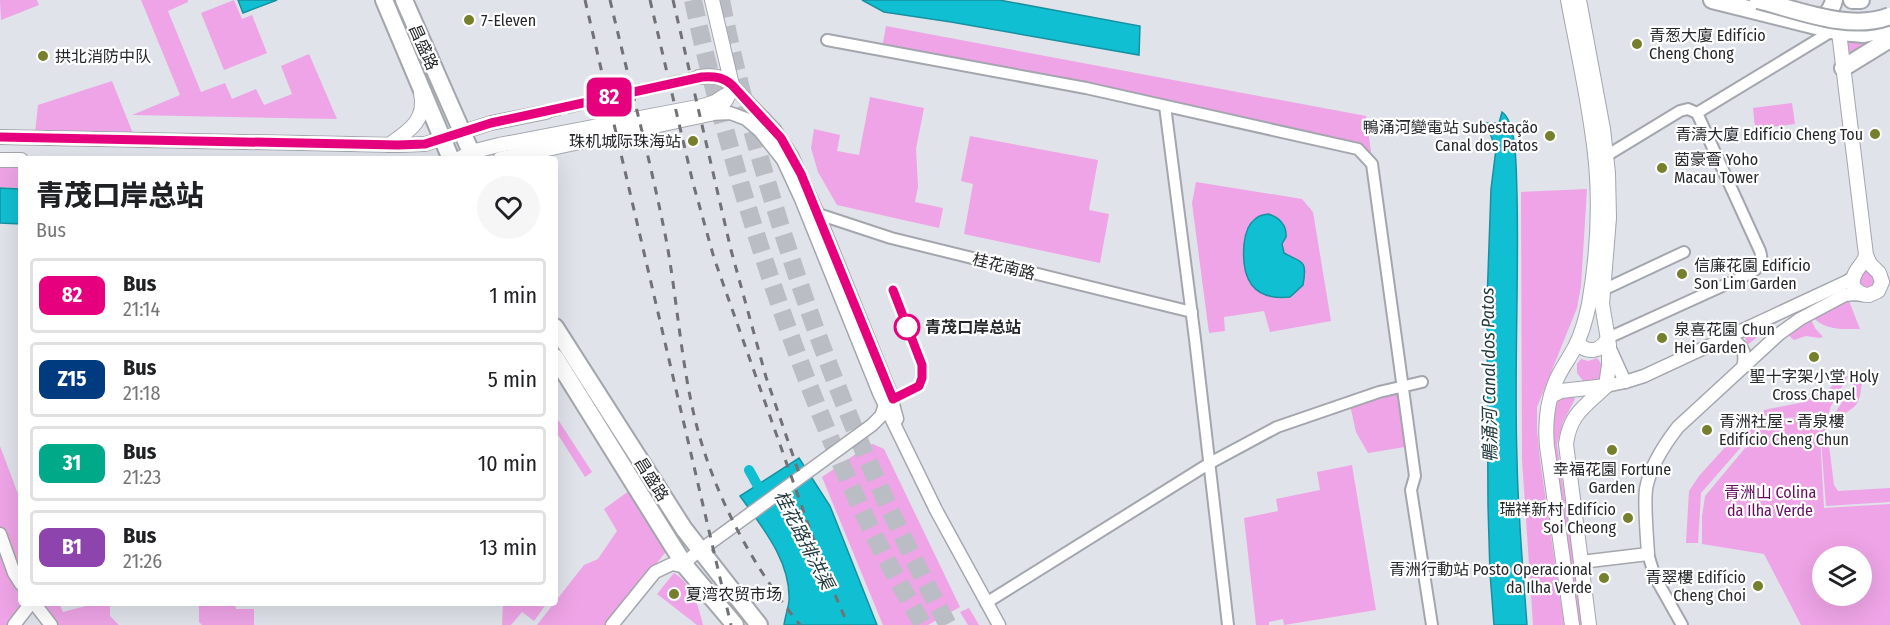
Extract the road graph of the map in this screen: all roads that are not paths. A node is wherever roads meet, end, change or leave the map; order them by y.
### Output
1 (384, 0) edge
2 (404, 0) edge
3 (712, 0) edge
4 (1568, 0) edge
5 (1580, 0) edge
6 (1758, 0) edge
7 (1803, 0) edge
8 (1834, 0) edge
9 (1852, 0) edge
10 (1861, 0) edge
11 (1721, 1) edge
12 (1890, 4) edge
13 (1890, 16) edge
14 (1802, 23) junction
15 (1890, 28) edge
16 (1835, 31) junction
17 (1890, 39) edge
18 (827, 40) dead end
19 (725, 55) junction
20 (1843, 68) junction
21 (419, 82) junction
22 (732, 85) junction
23 (1165, 106) junction
24 (546, 112) tunnel mouth
25 (1697, 113) junction
26 (710, 114) junction
27 (463, 132) junction
28 (0, 137) edge
29 (443, 140) junction
30 (389, 145) junction
31 (451, 156) edge
32 (468, 156) edge
33 (473, 156) edge
34 (514, 156) edge
35 (1606, 156) junction
36 (0, 160) edge
37 (18, 160) edge
38 (805, 209) junction
39 (818, 214) junction
40 (1684, 252) dead end
41 (1866, 255) junction
42 (1856, 273) junction
43 (1880, 283) edge
44 (1603, 290) junction
45 (1192, 312) junction
46 (558, 332) edge
47 (1722, 340) junction
48 (1609, 341) junction
49 (1577, 343) junction
50 (558, 362) edge
51 (1743, 367) junction
52 (1422, 382) dead end
53 (1625, 382) junction
54 (1404, 386) junction
55 (1606, 386) junction
56 (1557, 393) junction
57 (889, 402) junction
58 (1581, 408) junction
59 (872, 425) junction
60 (900, 435) junction
61 (1210, 463) junction
62 (662, 530) junction
63 (0, 534) edge
64 (688, 535) junction
65 (717, 538) junction
66 (1648, 554) junction
67 (690, 557) junction
68 (1581, 562) junction
69 (655, 572) junction
70 (18, 579) edge
71 (986, 603) junction
72 (30, 606) edge
73 (35, 606) edge
74 (14, 625) edge
75 (51, 625) edge
76 (612, 625) edge
77 (735, 625) edge
78 (759, 625) edge
79 (999, 625) edge
80 (1228, 625) edge
81 (1432, 625) edge
82 (1572, 625) edge
83 (1589, 625) edge
84 (1682, 625) edge

1 - 21 main road, 昌盛路
2 - 27 main road, 昌盛路
3 - 19 main road
4 - 49 main road
5 - 35 main road
6 - 13 main road, bridge
7 - 12 main road
8 - 14 main road
8 - 16 main road
9 - 10 main road
11 - 14 main road
14 - 16 main road
15 - 16 main road
16 - 20 main road
16 - 25 street
17 - 20 main road
18 - 23 street
19 - 22 main road
19 - 22 main road
20 - 41 main road
21 - 29 main road, 昌盛路
21 - 30 main road
22 - 26 main road
22 - 33 main road
22 - 39 street
23 - 45 street
23 - 54 street
24 - 27 main road
25 - 35 street
25 - 48 street
26 - 34 main road
26 - 38 street
27 - 29 main road
27 - 32 main road, 昌盛路
28 - 30 main road
29 - 30 main road
29 - 31 main road, 昌盛路
35 - 44 main road
36 - 37 main road
38 - 39 street, 桂花南路
38 - 57 street
39 - 45 street, 桂花南路
39 - 57 street
40 - 44 street
41 - 42 main road
41 - 43 main road
42 - 43 main road
42 - 43 main road
42 - 47 street
43 - 51 street
44 - 48 main road
45 - 61 street
46 - 64 main road, 昌盛路
47 - 51 street
47 - 53 street
48 - 49 main road
48 - 53 street
48 - 55 main road
49 - 56 main road
50 - 62 main road, 昌盛路
51 - 66 street
52 - 54 street
53 - 55 street
54 - 61 street
54 - 81 street
55 - 56 main road
55 - 58 main road
56 - 58 main road
56 - 82 main road
57 - 59 street
57 - 60 street
58 - 68 main road
59 - 60 street
59 - 65 street
60 - 71 street
61 - 71 street
61 - 80 street
62 - 67 main road, 昌盛路
62 - 69 street
63 - 70 street
64 - 65 street
64 - 67 main road, 昌盛路
65 - 67 street
66 - 68 street
66 - 84 street
67 - 69 street
67 - 77 main road, 昌盛路
67 - 78 main road, 昌盛路
68 - 83 main road
69 - 76 street
71 - 79 street
72 - 74 street
73 - 75 street

